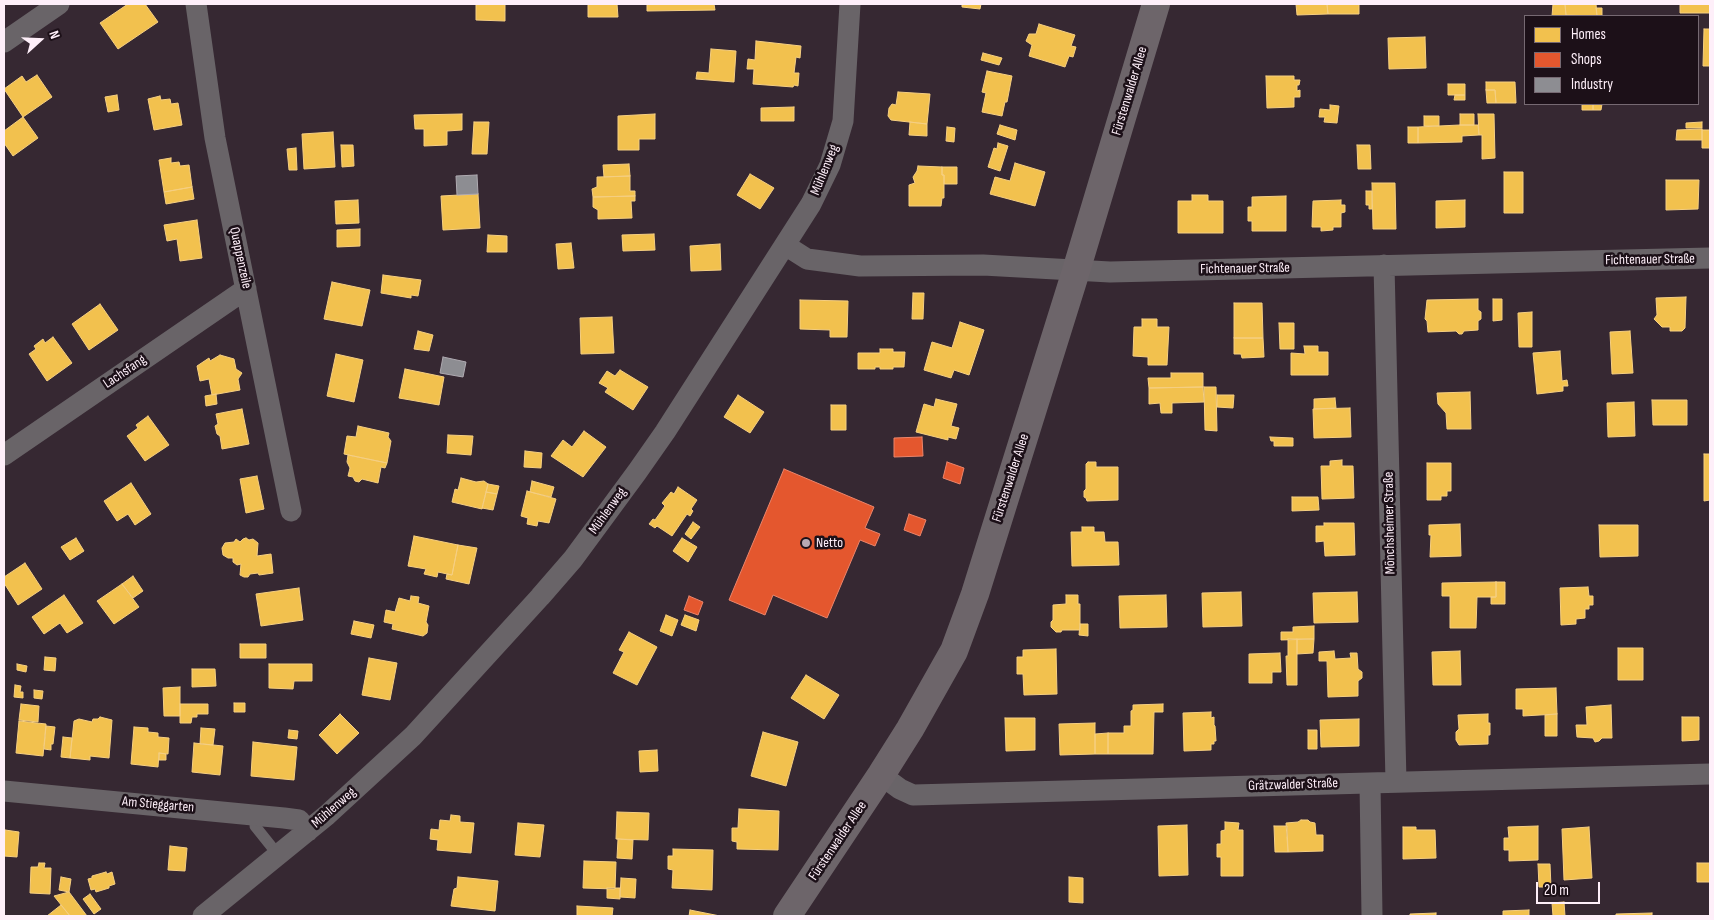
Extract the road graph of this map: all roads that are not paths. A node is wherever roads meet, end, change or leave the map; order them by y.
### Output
1 (58, 4) edge
2 (196, 4) edge
3 (850, 4) edge
4 (1156, 4) edge
5 (4, 42) edge
6 (785, 245) junction
7 (1710, 258) edge
8 (1384, 265) junction
9 (1076, 271) junction
10 (246, 289) junction
11 (4, 455) edge
12 (291, 511) dead end
13 (1710, 774) edge
14 (881, 775) junction
15 (1396, 782) junction
16 (1370, 783) junction
17 (4, 791) edge
18 (256, 814) junction
19 (308, 831) junction
20 (279, 856) junction
21 (203, 916) edge
22 (787, 916) edge
23 (1372, 916) edge

1 - 5 street
2 - 10 street, Quappenzeile
3 - 6 street, Mühlenweg
4 - 9 main road, Fürstenwalder Allee
6 - 9 street, Fichtenauer Straße
6 - 19 street, Mühlenweg
7 - 8 street, Fichtenauer Straße
8 - 9 street, Fichtenauer Straße
8 - 15 street, Mönchsheimer Straße
9 - 14 main road, Fürstenwalder Allee
10 - 11 street, Lachsfang
10 - 12 street, Quappenzeile
13 - 15 street, Grätzwalder Straße
14 - 16 street, Grätzwalder Straße
14 - 22 main road, Fürstenwalder Allee
15 - 16 street, Grätzwalder Straße
16 - 23 street
17 - 18 street, Am Stieggarten
18 - 19 street, Am Stieggarten
18 - 20 lane
19 - 20 street, Mühlenweg
20 - 21 street, Mühlenweg

